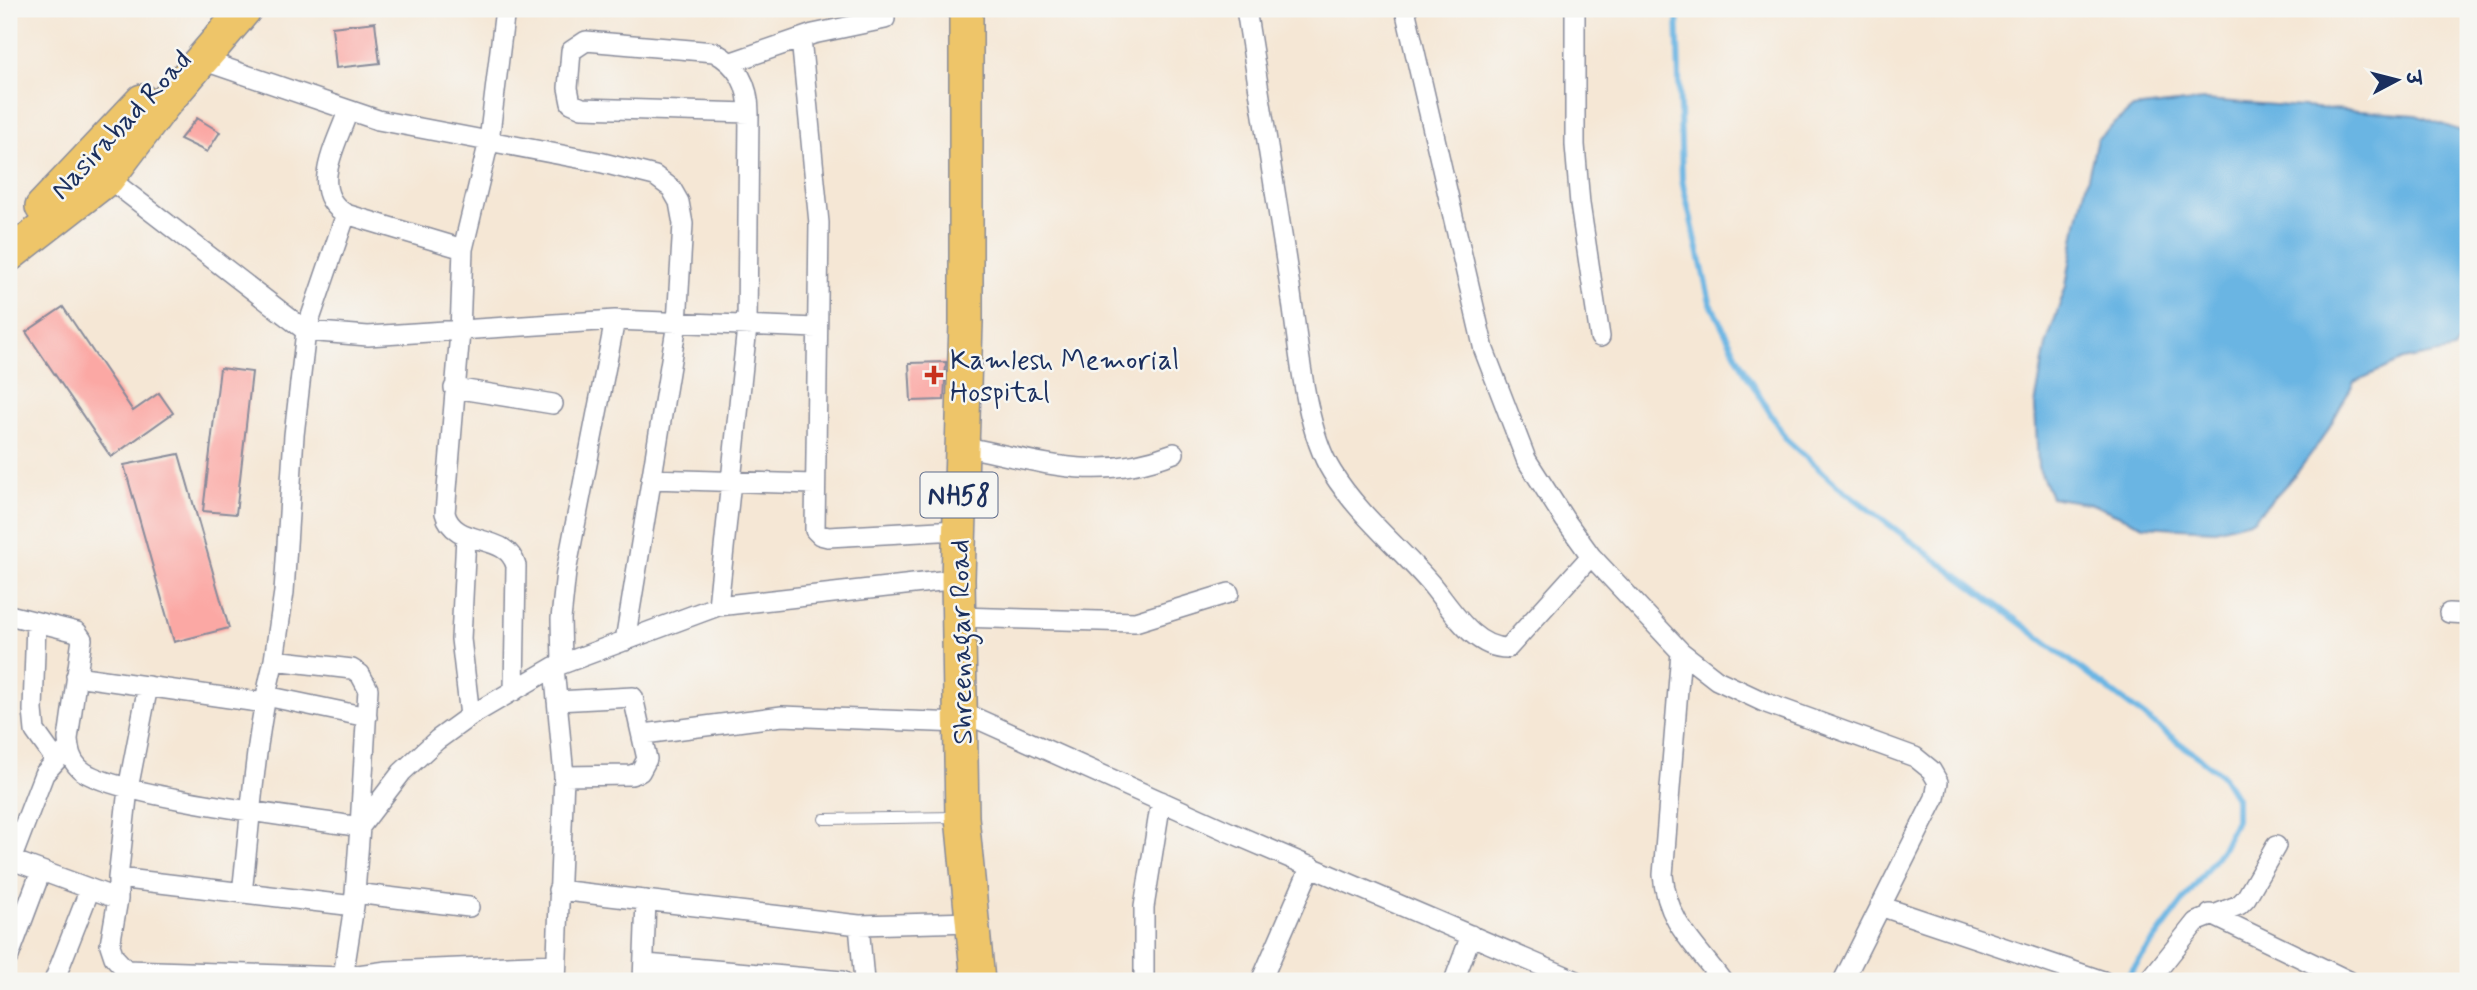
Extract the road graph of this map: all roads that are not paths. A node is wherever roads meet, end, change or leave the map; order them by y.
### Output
1 (227, 9) edge
2 (245, 9) edge
3 (505, 9) edge
4 (965, 9) edge
5 (1246, 9) edge
6 (1405, 9) edge
7 (1575, 9) edge
8 (885, 19) dead end
9 (801, 38) junction
10 (202, 60) junction
11 (733, 62) junction
12 (348, 111) junction
13 (749, 113) junction
14 (489, 141) junction
15 (108, 178) junction
16 (346, 214) junction
17 (9, 236) edge
18 (463, 249) junction
19 (9, 255) edge
20 (615, 320) junction
21 (677, 323) junction
22 (747, 327) junction
23 (816, 328) junction
24 (306, 331) junction
25 (460, 332) junction
26 (1600, 337) dead end
27 (454, 388) junction
28 (553, 404) dead end
29 (961, 446) junction
30 (1174, 453) dead end
31 (651, 479) junction
32 (730, 483) junction
33 (814, 484) junction
34 (958, 530) junction
35 (466, 536) junction
36 (1591, 556) junction
37 (958, 579) junction
38 (1229, 593) dead end
39 (718, 606) junction
40 (9, 615) edge
41 (959, 617) junction
42 (36, 622) junction
43 (625, 641) junction
44 (1681, 652) junction
45 (274, 660) junction
46 (558, 666) junction
47 (76, 676) junction
48 (148, 686) junction
49 (514, 691) junction
50 (265, 699) junction
51 (557, 701) junction
52 (470, 716) junction
53 (367, 717) junction
54 (960, 717) junction
55 (644, 734) junction
56 (62, 754) junction
57 (564, 776) junction
58 (128, 789) junction
59 (1161, 801) junction
60 (252, 810) junction
61 (962, 817) junction
62 (824, 819) dead end
63 (360, 827) junction
64 (2276, 846) dead end
65 (10, 860) edge
66 (1311, 866) junction
67 (41, 871) junction
68 (118, 878) junction
69 (90, 889) junction
70 (558, 890) junction
71 (242, 893) junction
72 (118, 899) junction
73 (355, 900) junction
74 (646, 900) junction
75 (1880, 906) junction
76 (469, 907) dead end
77 (2210, 914) junction
78 (973, 922) junction
79 (859, 925) junction
80 (1471, 934) junction
81 (9, 956) edge
82 (556, 972) edge
83 (644, 973) edge
84 (459, 974) edge
85 (343, 977) junction
86 (54, 981) edge
87 (842, 981) edge
88 (863, 981) edge
89 (978, 981) edge
90 (1144, 981) edge
91 (1261, 981) edge
92 (1454, 981) edge
93 (1577, 981) edge
94 (1722, 981) edge
95 (1843, 981) edge
96 (2099, 981) edge
97 (2149, 981) edge
98 (2349, 981) edge

1 - 17 highway, Nasirabad Road
2 - 10 highway, Nasirabad Road
3 - 14 street
4 - 29 highway, Shreenagar Road / NH58
5 - 36 street
6 - 36 street
7 - 26 street
8 - 9 street
9 - 11 street
9 - 23 street
10 - 12 street
10 - 15 highway, Nasirabad Road
11 - 13 street
11 - 13 street
12 - 14 street
12 - 16 street
13 - 22 street
14 - 18 street
14 - 21 street
15 - 19 highway, Nasirabad Road
15 - 24 street
16 - 18 street
16 - 24 street
18 - 25 street
20 - 21 street
20 - 25 street
20 - 46 street
21 - 22 street
21 - 31 street
22 - 23 street
22 - 32 street
23 - 33 street
24 - 25 street
24 - 45 street
25 - 27 street
27 - 28 street
27 - 35 street
29 - 30 street
29 - 34 highway, Shreenagar Road / NH58
31 - 32 street
31 - 43 street
32 - 33 street
32 - 39 street
33 - 34 street
34 - 37 highway, Shreenagar Road / NH58
35 - 49 street
35 - 52 street
36 - 44 street
37 - 39 street
37 - 41 highway, Shreenagar Road / NH58
38 - 41 street
39 - 43 street
40 - 42 street
41 - 54 highway, Shreenagar Road / NH58
42 - 47 street
42 - 56 street
43 - 46 street
44 - 75 street
44 - 94 street
45 - 50 street
45 - 53 street
46 - 49 street
46 - 51 street
47 - 48 street
47 - 56 street
48 - 50 street
48 - 58 street
49 - 52 street
50 - 53 street
50 - 60 street
51 - 55 street
51 - 57 street
52 - 63 street
53 - 63 street
54 - 55 street
54 - 59 street
54 - 61 highway, Shreenagar Road / NH58
55 - 57 street
56 - 58 street
56 - 65 street
57 - 70 street
58 - 60 street
58 - 68 street
59 - 66 street
59 - 90 street
60 - 63 street
60 - 71 street
61 - 62 lane
61 - 78 highway, Shreenagar Road / NH58
63 - 73 street
64 - 77 street
65 - 67 street
66 - 80 street
66 - 91 street
67 - 69 street
67 - 81 street
68 - 71 street
68 - 72 street
69 - 72 street
69 - 86 street
70 - 74 street
70 - 82 street
71 - 73 street
72 - 85 street
73 - 76 street
73 - 85 street
74 - 79 street
74 - 83 street
75 - 95 street
75 - 96 street
77 - 97 street
77 - 98 street
78 - 79 street
78 - 89 highway, Shreenagar Road / NH58
79 - 88 street
80 - 92 street
80 - 93 street
82 - 84 street
83 - 87 street
84 - 85 street

